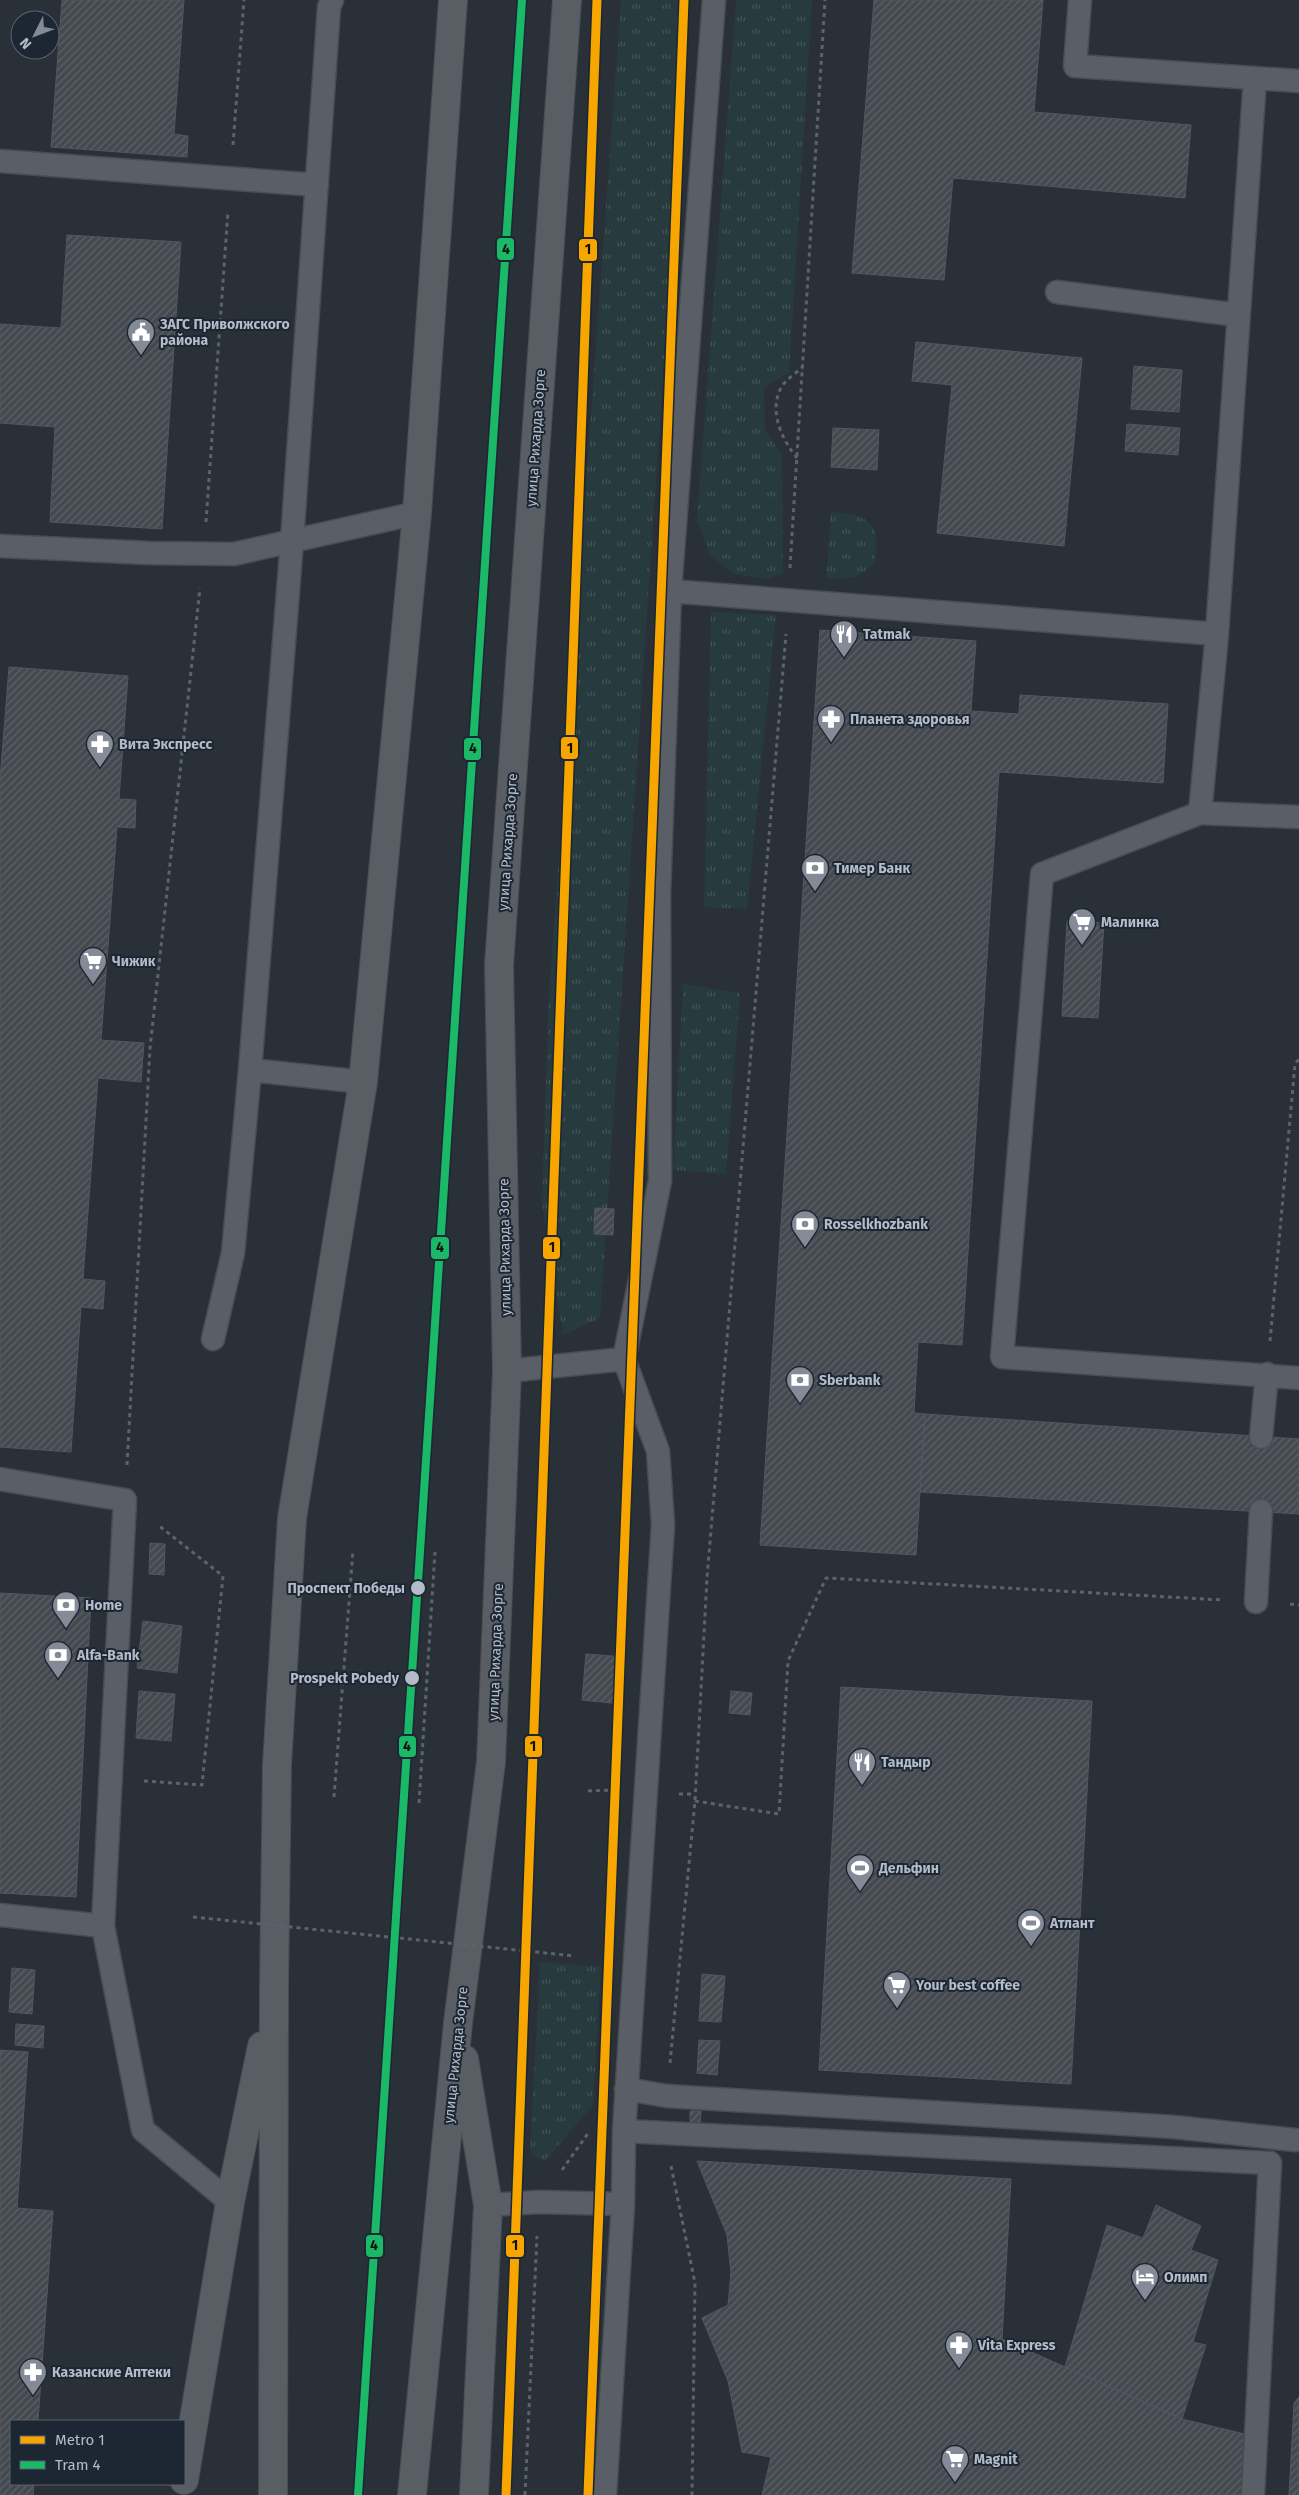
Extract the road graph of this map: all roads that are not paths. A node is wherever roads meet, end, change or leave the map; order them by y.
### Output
1 (332, 0) edge
2 (453, 0) edge
3 (567, 0) edge
4 (714, 0) edge
5 (1080, 0) edge
6 (1254, 78) junction
7 (1299, 81) edge
8 (0, 161) edge
9 (317, 185) junction
10 (1057, 292) dead end
11 (1238, 315) junction
12 (417, 513) junction
13 (292, 541) junction
14 (0, 546) edge
15 (670, 592) junction
16 (1217, 634) junction
17 (1200, 813) junction
18 (1299, 817) edge
19 (250, 1070) junction
20 (363, 1082) junction
21 (213, 1339) dead end
22 (624, 1359) junction
23 (507, 1371) junction
24 (1267, 1374) junction
25 (1299, 1378) edge
26 (1261, 1437) dead end
27 (0, 1479) edge
28 (1261, 1511) dead end
29 (1256, 1602) road end
30 (0, 1915) edge
31 (102, 1926) junction
32 (274, 1986) junction
33 (458, 2023) junction
34 (626, 2089) junction
35 (624, 2130) junction
36 (1295, 2140) dead end
37 (230, 2202) junction
38 (623, 2204) junction
39 (488, 2205) junction
40 (185, 2474) edge
41 (273, 2491) edge
42 (412, 2494) edge
43 (474, 2495) edge
44 (605, 2495) edge
45 (1254, 2495) edge

1 - 9 lane
2 - 12 main road
3 - 23 main road, улица Рихарда Зорге
4 - 15 lane
5 - 6 lane
6 - 7 lane
6 - 11 lane
8 - 9 lane
9 - 13 lane
10 - 11 lane
11 - 16 lane
12 - 13 lane
12 - 20 main road
13 - 14 lane
13 - 19 lane
15 - 16 lane
15 - 22 lane
16 - 17 lane
17 - 18 lane
17 - 24 lane
19 - 20 lane
19 - 21 lane
20 - 32 main road
22 - 23 lane
22 - 34 lane
23 - 33 main road, улица Рихарда Зорге
24 - 25 lane
24 - 26 lane
27 - 31 lane
28 - 29 lane
30 - 31 lane
31 - 37 lane
32 - 37 main road
32 - 41 main road
33 - 39 main road
33 - 42 main road, улица Рихарда Зорге
34 - 35 lane
34 - 36 lane
35 - 38 lane
35 - 45 lane
37 - 40 main road
38 - 39 lane
38 - 44 lane
39 - 43 main road

